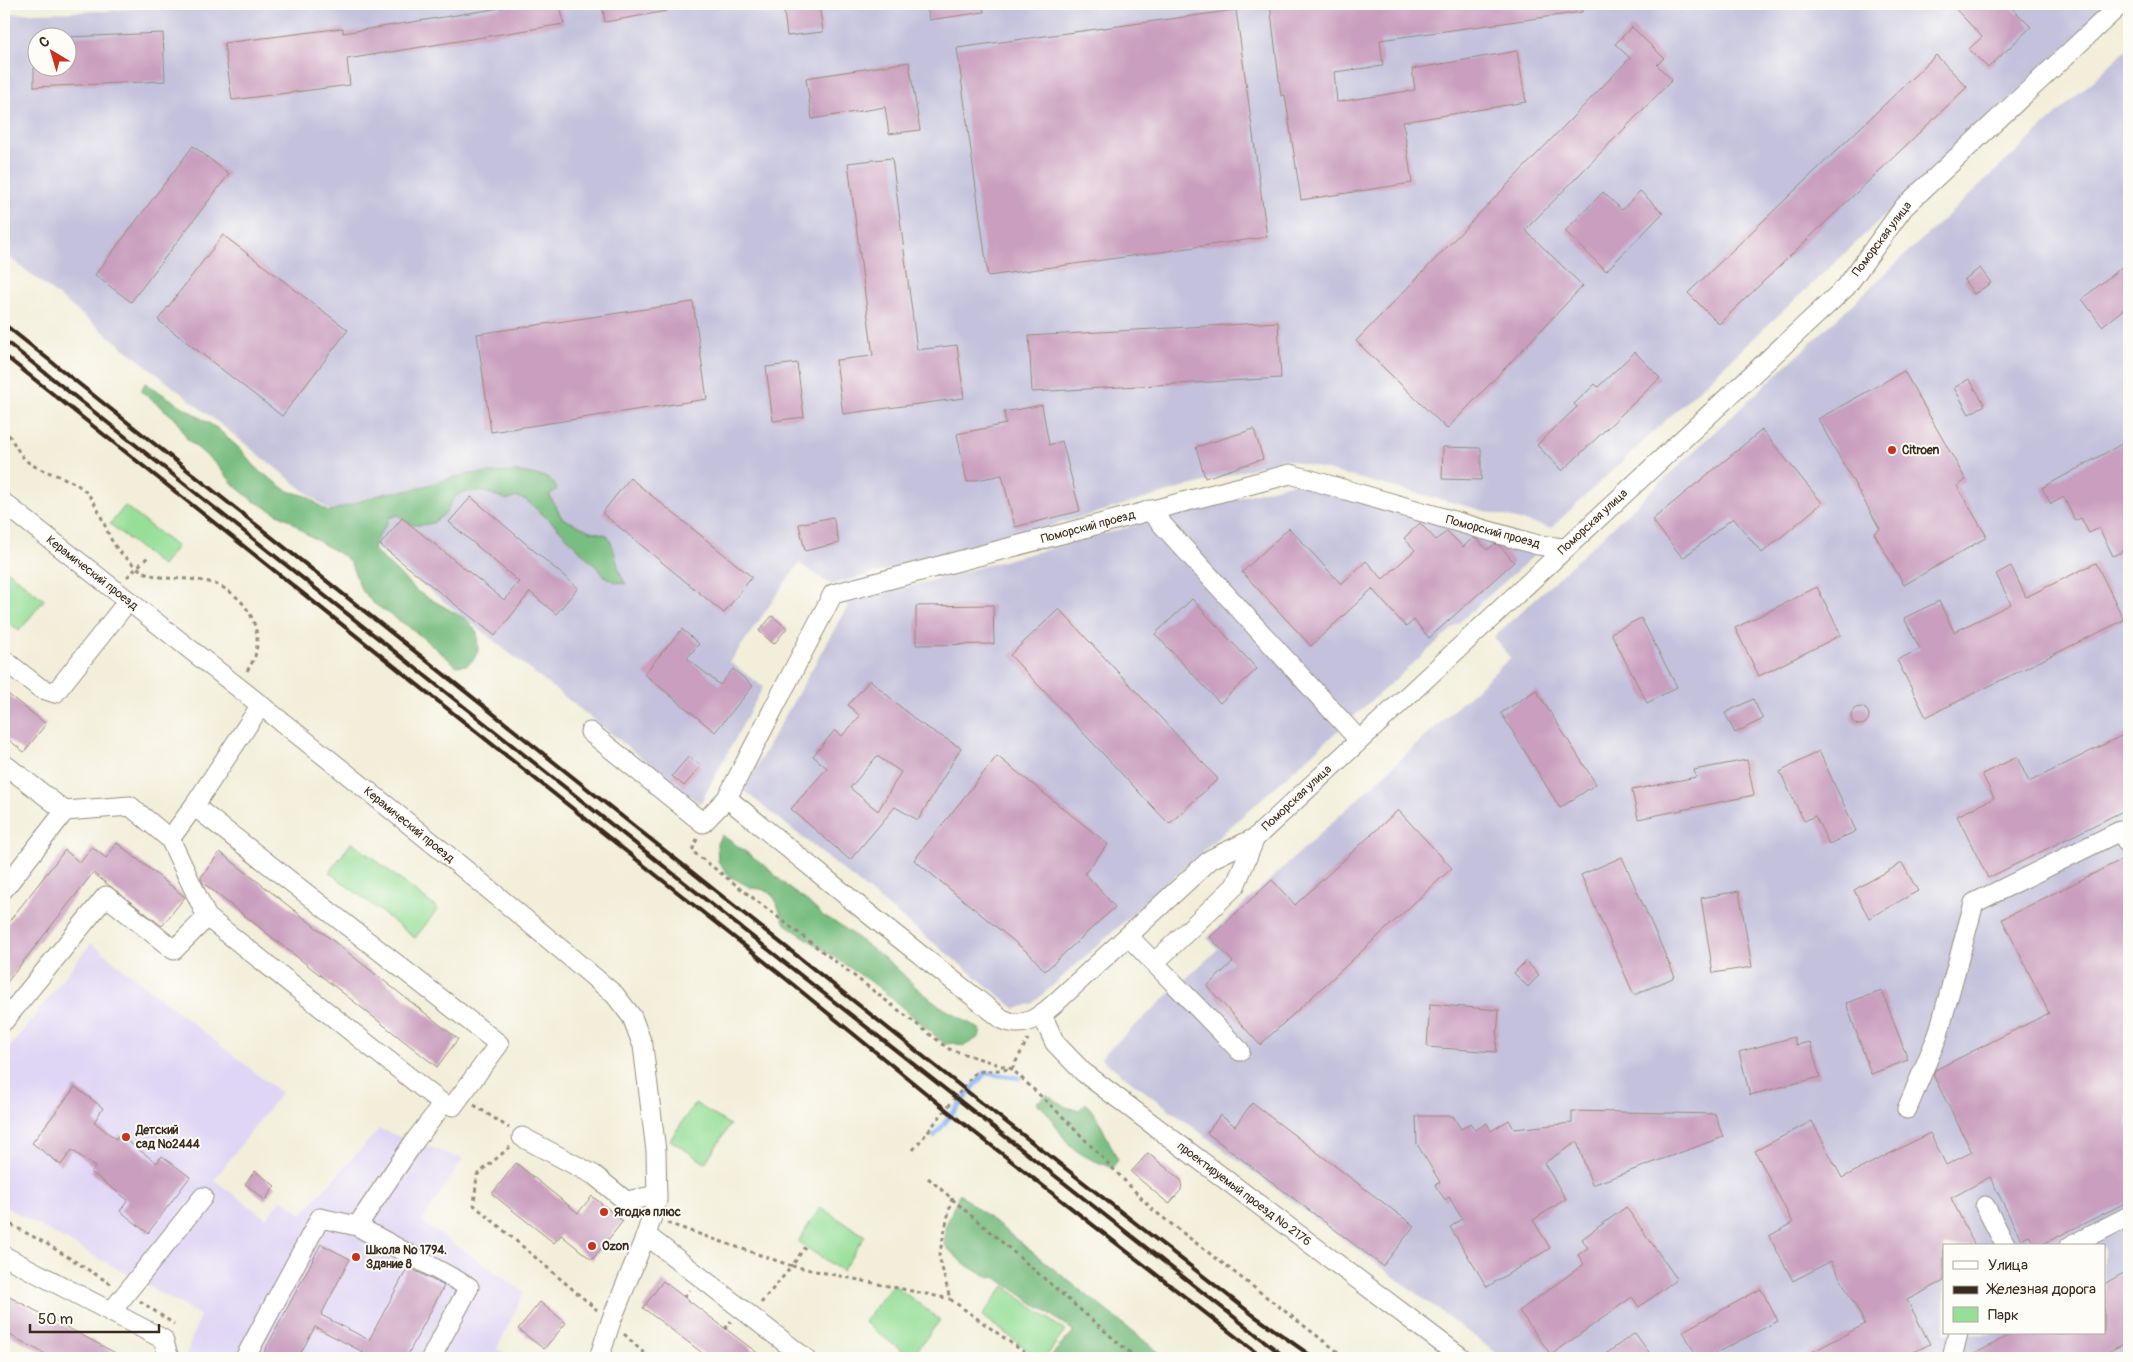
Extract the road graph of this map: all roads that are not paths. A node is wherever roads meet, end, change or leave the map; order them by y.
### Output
1 (2121, 4) edge
2 (4, 503) edge
3 (1149, 510) junction
4 (1564, 548) junction
5 (128, 601) junction
6 (4, 660) edge
7 (261, 705) junction
8 (590, 732) dead end
9 (1359, 740) junction
10 (4, 764) edge
11 (727, 798) junction
12 (194, 806) junction
13 (65, 811) junction
14 (1255, 838) junction
15 (170, 839) junction
16 (2129, 845) edge
17 (4, 890) edge
18 (207, 917) junction
19 (1128, 936) junction
20 (1156, 962) junction
21 (1042, 1014) junction
22 (4, 1021) edge
23 (1240, 1051) dead end
24 (443, 1104) junction
25 (1907, 1109) dead end
26 (522, 1136) road end
27 (657, 1195) junction
28 (202, 1198) dead end
29 (1985, 1206) dead end
30 (2129, 1216) edge
31 (357, 1226) junction
32 (649, 1227) junction
33 (2005, 1244) edge
34 (2074, 1244) edge
35 (4, 1256) edge
36 (111, 1312) junction
37 (1958, 1334) edge
38 (170, 1358) edge
39 (245, 1358) edge
40 (431, 1358) edge
41 (599, 1358) edge
42 (805, 1358) edge
43 (1462, 1358) edge
44 (1952, 1358) edge

1 - 4 street, Поморская улица
2 - 5 street, Керамический проезд
3 - 4 street, Поморский проезд
3 - 9 street
3 - 11 street, Поморский проезд
4 - 9 street, Поморская улица
5 - 6 street
5 - 7 street, Керамический проезд
7 - 12 street
7 - 27 street, Керамический проезд
8 - 11 street, Поморский проезд
9 - 14 street, Поморская улица
10 - 13 street
11 - 21 street
12 - 15 street
12 - 24 street
13 - 15 street
13 - 17 street
14 - 19 street, Поморская улица
14 - 20 street
15 - 18 street
16 - 25 street
18 - 22 street
18 - 24 street
19 - 20 street
19 - 21 street, Поморская улица
20 - 23 street
21 - 43 street, проектируемый проезд № 2176
24 - 31 street
26 - 27 street
27 - 32 street, Керамический проезд
28 - 36 street
29 - 33 street
30 - 34 street
31 - 39 street
31 - 40 street
32 - 41 street, Керамический проезд
32 - 42 street
35 - 36 street
36 - 38 street
37 - 44 street

